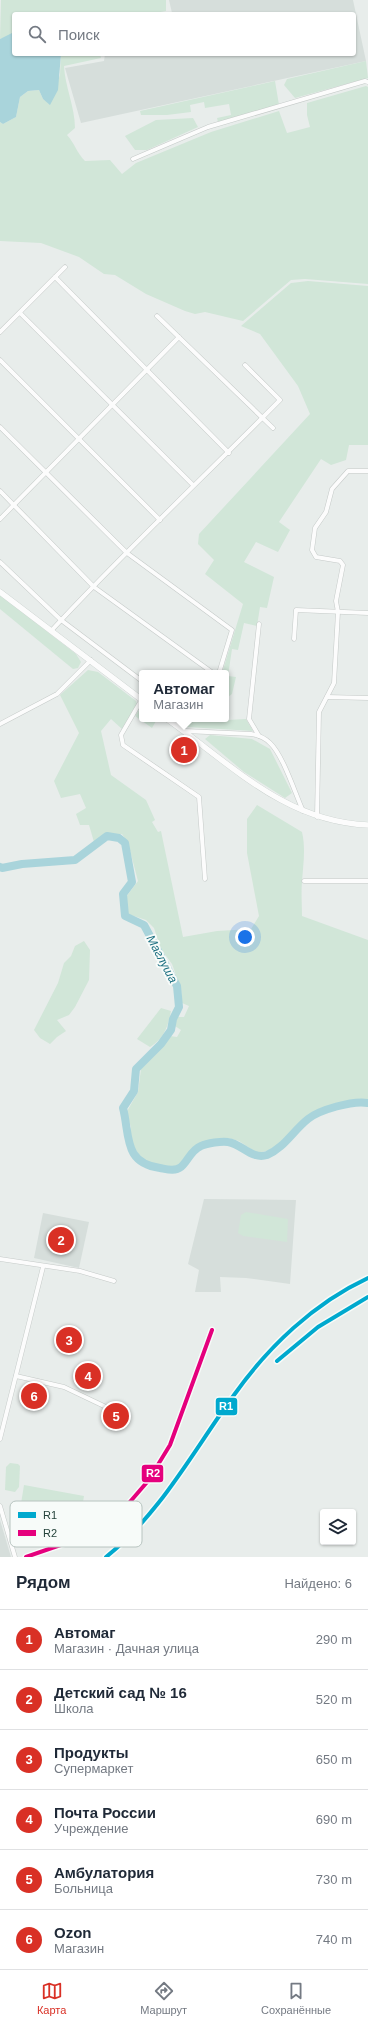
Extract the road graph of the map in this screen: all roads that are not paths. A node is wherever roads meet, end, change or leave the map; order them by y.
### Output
1 (368, 82) edge
2 (133, 159) dead end
3 (65, 267) dead end
4 (55, 277) junction
5 (20, 313) junction
6 (157, 316) dead end
7 (0, 332) edge
8 (179, 337) junction
9 (0, 360) edge
10 (245, 365) dead end
11 (146, 370) junction
12 (113, 404) junction
13 (262, 418) junction
14 (0, 427) edge
15 (272, 428) dead end
16 (79, 439) junction
17 (229, 453) junction
18 (368, 471) edge
19 (46, 472) junction
20 (193, 485) junction
21 (0, 491) edge
22 (14, 505) junction
23 (0, 519) edge
24 (160, 520) junction
25 (128, 553) junction
26 (0, 562) edge
27 (94, 587) junction
28 (0, 592) edge
29 (338, 612) junction
30 (368, 613) edge
31 (61, 620) junction
32 (259, 624) dead end
33 (52, 631) junction
34 (294, 638) dead end
35 (91, 660) junction
36 (210, 670) edge
37 (220, 670) edge
38 (139, 678) edge
39 (139, 697) edge
40 (327, 697) junction
41 (368, 698) edge
42 (139, 704) edge
43 (172, 722) edge
44 (0, 724) edge
45 (185, 731) junction
46 (259, 736) junction
47 (303, 811) junction
48 (316, 817) junction
49 (368, 825) edge
50 (205, 879) dead end
51 (304, 881) dead end
52 (368, 881) edge
53 (0, 1259) edge
54 (43, 1267) junction
55 (114, 1280) dead end
56 (16, 1376) junction
57 (106, 1407) dead end
58 (0, 1439) edge
59 (0, 1506) edge
60 (10, 1540) edge
61 (12, 1547) edge
62 (15, 1557) edge

1 - 2 street
3 - 4 street
4 - 5 street
4 - 11 street
5 - 7 street
5 - 12 street
6 - 8 street
8 - 11 street
8 - 13 street
9 - 16 street
10 - 13 street
11 - 12 street
11 - 17 street
12 - 16 street
12 - 20 street
13 - 15 street
13 - 17 street
14 - 19 street
16 - 19 street
16 - 24 street
17 - 20 street
18 - 29 street
19 - 22 street
19 - 25 street
20 - 24 street
21 - 22 street
22 - 23 street
22 - 27 street
24 - 25 street
25 - 27 street
25 - 37 street
26 - 31 street
27 - 31 street
27 - 36 street
28 - 33 main road
29 - 30 street
29 - 34 street
29 - 40 street
31 - 33 street
31 - 38 street
32 - 46 street
33 - 35 main road
35 - 39 main road
35 - 44 street
40 - 41 street
40 - 48 street
42 - 50 street
43 - 45 main road
45 - 46 street
45 - 47 main road
46 - 47 street
47 - 48 main road
48 - 49 main road
51 - 52 street
53 - 54 street
54 - 55 street
54 - 56 street
56 - 57 street
56 - 58 street
59 - 60 street
61 - 62 street

